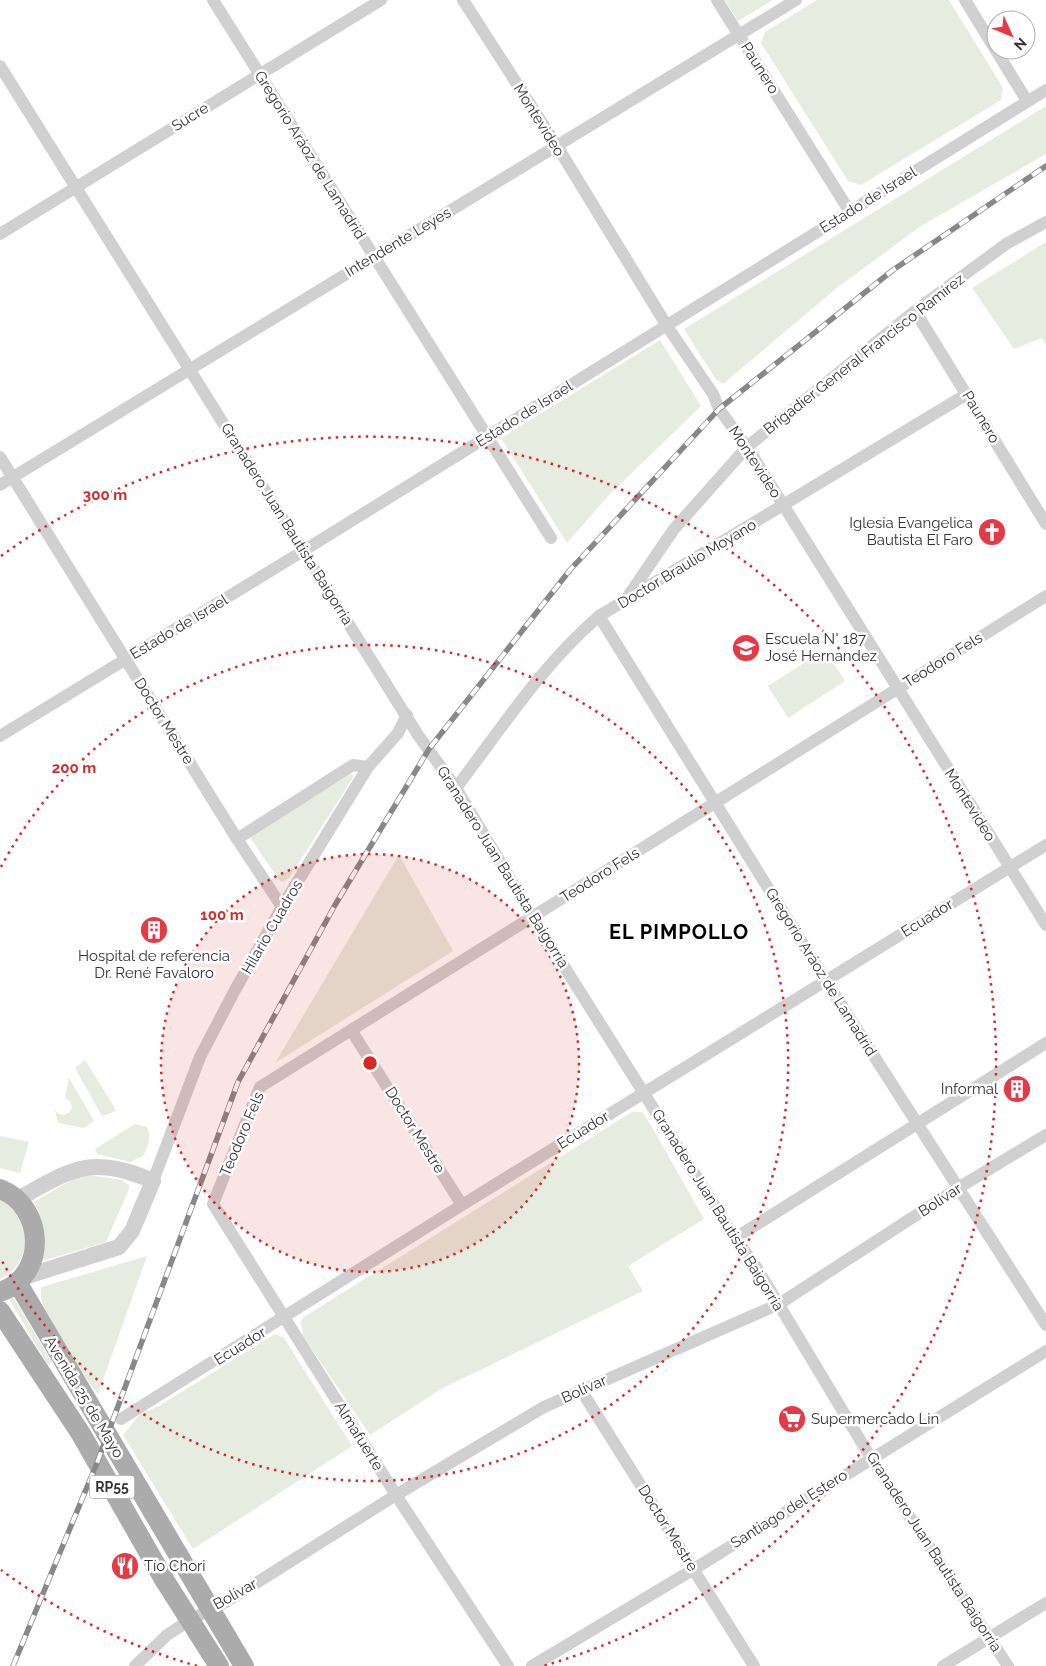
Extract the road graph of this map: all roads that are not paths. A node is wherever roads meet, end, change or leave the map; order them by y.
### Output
1 (213, 0) edge
2 (381, 0) edge
3 (463, 0) edge
4 (717, 0) edge
5 (796, 0) edge
6 (965, 0) edge
7 (739, 35) junction
8 (0, 66) edge
9 (260, 74) junction
10 (1046, 90) edge
11 (1027, 101) junction
12 (556, 146) junction
13 (75, 188) junction
14 (850, 212) junction
15 (1046, 222) edge
16 (0, 234) edge
17 (374, 257) junction
18 (914, 310) junction
19 (667, 326) junction
20 (189, 369) junction
21 (967, 394) junction
22 (487, 437) junction
23 (747, 447) junction
24 (0, 457) edge
25 (12, 477) junction
26 (0, 484) edge
27 (784, 506) junction
28 (1046, 524) edge
29 (552, 538) dead end
30 (303, 551) junction
31 (1046, 596) edge
32 (626, 600) junction
33 (599, 616) junction
34 (126, 659) junction
35 (898, 689) junction
36 (407, 716) junction
37 (0, 736) edge
38 (368, 767) junction
39 (456, 788) junction
40 (715, 803) junction
41 (237, 839) junction
42 (1046, 845) edge
43 (1009, 867) junction
44 (282, 906) junction
45 (533, 917) junction
46 (1046, 925) edge
47 (826, 980) junction
48 (351, 1030) junction
49 (1046, 1043) edge
50 (644, 1092) junction
51 (917, 1124) junction
52 (1046, 1135) edge
53 (153, 1180) junction
54 (0, 1188) edge
55 (958, 1188) junction
56 (18, 1199) junction
57 (213, 1204) joint
58 (462, 1205) junction
59 (735, 1238) junction
60 (13, 1284) edge
61 (779, 1304) junction
62 (0, 1311) edge
63 (285, 1317) junction
64 (1046, 1325) edge
65 (1046, 1351) edge
66 (582, 1390) junction
67 (121, 1419) dead end
68 (871, 1458) junction
69 (396, 1495) junction
70 (694, 1569) junction
71 (1046, 1603) edge
72 (208, 1609) junction
73 (190, 1620) junction
74 (990, 1637) junction
75 (135, 1666) edge
76 (219, 1666) edge
77 (244, 1666) edge
78 (508, 1666) edge
79 (532, 1666) edge
80 (754, 1666) edge
81 (943, 1666) edge
82 (1008, 1666) edge

1 - 9 street, Gregorio Aráoz de Lamadrid
2 - 9 street, Sucre
3 - 12 street, Montevideo
4 - 7 street, Paunero
5 - 7 street, Intendente Leyes
6 - 11 street
7 - 12 street, Intendente Leyes
7 - 14 street, Paunero
8 - 13 street, Granadero Juan Bautista Baigorria
9 - 13 street, Sucre
9 - 17 street, Gregorio Aráoz de Lamadrid
10 - 11 street, Estado de Israel
11 - 14 street, Estado de Israel
12 - 17 street, Intendente Leyes
12 - 19 street, Montevideo
13 - 16 street, Sucre
13 - 20 street, Granadero Juan Bautista Baigorria
14 - 19 street, Estado de Israel
15 - 18 street, Brigadier General Francisco Ramírez
17 - 20 street, Intendente Leyes
17 - 22 street, Gregorio Aráoz de Lamadrid
18 - 21 street, Paunero
18 - 23 street, Brigadier General Francisco Ramírez
19 - 22 street, Estado de Israel
19 - 23 street, Montevideo
20 - 25 street, Intendente Leyes
20 - 30 street, Granadero Juan Bautista Baigorria
21 - 27 street, Doctor Braulio Moyano
21 - 28 street, Paunero
22 - 29 street, Gregorio Aráoz de Lamadrid
22 - 30 street, Estado de Israel
23 - 27 street, Montevideo
23 - 32 street, Brigadier General Francisco Ramírez
24 - 25 street, Doctor Mestre
25 - 26 street, Intendente Leyes
25 - 34 street, Doctor Mestre
27 - 32 street, Doctor Braulio Moyano
27 - 35 street, Montevideo
30 - 34 street, Estado de Israel
30 - 36 street, Granadero Juan Bautista Baigorria
31 - 35 street, Teodoro Fels
32 - 33 street, Doctor Braulio Moyano
33 - 39 street, Doctor Braulio Moyano
33 - 40 street, Gregorio Aráoz de Lamadrid
34 - 37 street, Estado de Israel
34 - 41 street, Doctor Mestre
35 - 40 street, Teodoro Fels
35 - 43 street, Montevideo
36 - 38 street, Hilario Cuadros
36 - 39 street, Granadero Juan Bautista Baigorria
38 - 41 street
38 - 44 street, Hilario Cuadros
39 - 45 street, Granadero Juan Bautista Baigorria
40 - 45 street, Teodoro Fels
40 - 47 street, Gregorio Aráoz de Lamadrid
41 - 44 street, Doctor Mestre
42 - 43 street, Ecuador
43 - 46 street, Montevideo
43 - 47 street, Ecuador
44 - 53 street, Hilario Cuadros
45 - 48 street, Teodoro Fels
45 - 50 street, Granadero Juan Bautista Baigorria
47 - 50 street, Ecuador
47 - 51 street, Gregorio Aráoz de Lamadrid
48 - 57 street, Teodoro Fels
48 - 58 street, Doctor Mestre
49 - 51 street
50 - 58 street, Ecuador
50 - 59 street, Granadero Juan Bautista Baigorria
51 - 55 street, Gregorio Aráoz de Lamadrid
51 - 59 street
52 - 55 street, Bolívar
53 - 56 street
53 - 60 street, Hilario Cuadros
54 - 56 main road
55 - 61 street, Bolívar
55 - 64 street, Gregorio Aráoz de Lamadrid
56 - 60 main road
57 - 63 street, Almafuerte
58 - 63 street, Ecuador
59 - 61 street, Granadero Juan Bautista Baigorria
60 - 72 main road, Avenida 25 de Mayo / RP55
61 - 66 street, Bolívar
61 - 68 street, Granadero Juan Bautista Baigorria
62 - 73 main road, Avenida 25 de Mayo / RP55
63 - 67 street, Ecuador
63 - 69 street, Almafuerte
65 - 68 street, Santiago del Estero
66 - 69 street, Bolívar
66 - 70 street, Doctor Mestre
68 - 70 street, Santiago del Estero
68 - 74 street, Granadero Juan Bautista Baigorria
69 - 72 street, Bolívar
69 - 78 street, Almafuerte
70 - 79 street, Santiago del Estero
70 - 80 street, Doctor Mestre
71 - 74 street
72 - 73 street, Bolívar
72 - 77 main road, Avenida 25 de Mayo / RP55
73 - 75 street, Bolívar
73 - 76 main road, Avenida 25 de Mayo / RP55
74 - 81 street
74 - 82 street, Granadero Juan Bautista Baigorria

